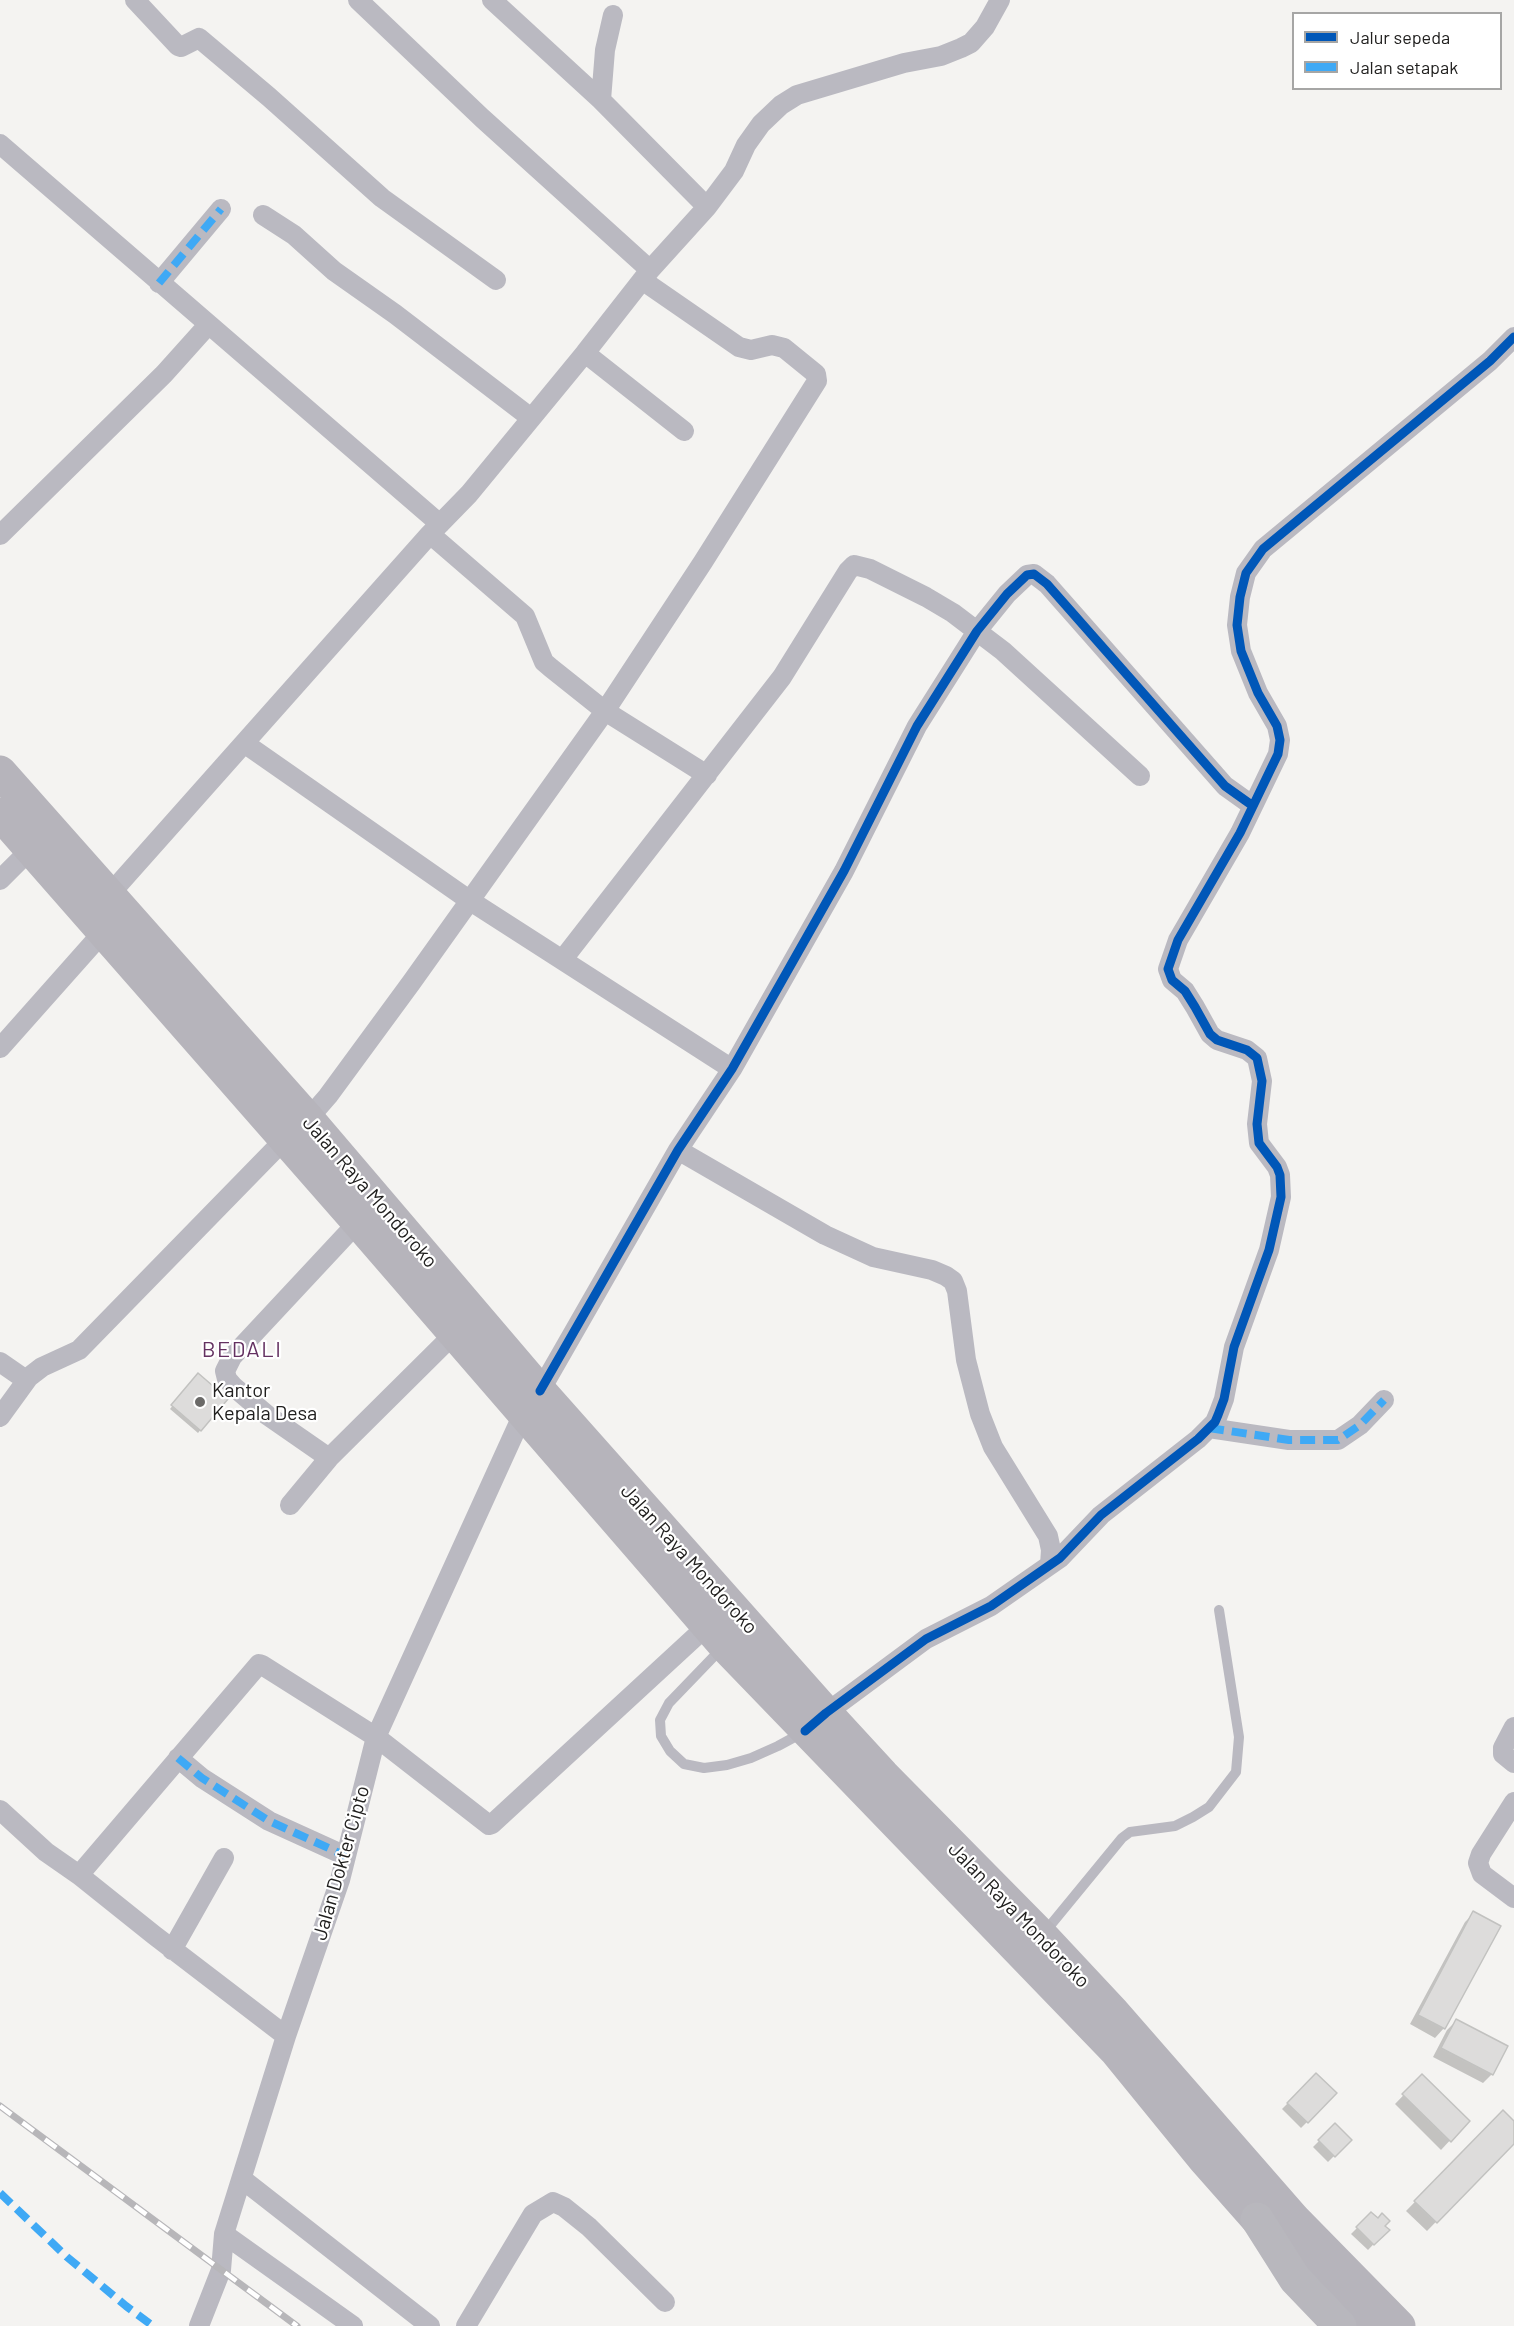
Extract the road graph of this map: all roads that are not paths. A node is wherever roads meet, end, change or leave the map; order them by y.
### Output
1 (135, 0) edge
2 (358, 0) edge
3 (492, 0) edge
4 (1000, 0) edge
5 (613, 15) dead end
6 (601, 100) junction
7 (0, 144) edge
8 (707, 207) junction
9 (221, 209) dead end
10 (263, 215) dead end
11 (646, 275) junction
12 (496, 280) dead end
13 (159, 283) junction
14 (208, 325) junction
15 (1514, 337) edge
16 (585, 353) junction
17 (531, 418) junction
18 (684, 431) dead end
19 (435, 529) junction
20 (0, 535) edge
21 (979, 633) junction
22 (605, 711) junction
23 (244, 743) junction
24 (0, 772) edge
25 (707, 775) junction
26 (1140, 776) dead end
27 (1253, 806) junction
28 (0, 814) edge
29 (31, 849) junction
30 (0, 880) edge
31 (109, 895) junction
32 (469, 900) junction
33 (104, 931) junction
34 (563, 959) junction
35 (161, 976) junction
36 (0, 1048) edge
37 (732, 1069) junction
38 (297, 1129) junction
39 (678, 1150) junction
40 (358, 1222) junction
41 (454, 1334) junction
42 (0, 1362) edge
43 (26, 1380) junction
44 (1384, 1400) dead end
45 (531, 1402) junction
46 (0, 1417) edge
47 (1204, 1434) junction
48 (330, 1458) junction
49 (290, 1505) dead end
50 (1050, 1565) junction
51 (1219, 1610) dead end
52 (730, 1632) junction
53 (815, 1722) junction
54 (1514, 1727) edge
55 (376, 1737) junction
56 (178, 1758) junction
57 (1514, 1763) edge
58 (1514, 1802) edge
59 (0, 1810) edge
60 (346, 1856) junction
61 (224, 1858) dead end
62 (80, 1875) junction
63 (1514, 1898) edge
64 (1033, 1945) junction
65 (172, 1950) junction
66 (286, 2036) junction
67 (242, 2179) junction
68 (1257, 2219) junction
69 (224, 2234) junction
70 (665, 2302) dead end
71 (199, 2326) edge
72 (352, 2326) edge
73 (430, 2326) edge
74 (466, 2326) edge
75 (1340, 2326) edge
76 (1364, 2326) edge
77 (1399, 2326) edge

1 - 12 street
2 - 11 street
3 - 6 street
4 - 8 street
5 - 6 street
6 - 8 street
7 - 13 street
8 - 11 street
9 - 13 street
10 - 17 street
11 - 16 street
11 - 22 street
13 - 14 street
14 - 19 street
14 - 20 street
15 - 27 street
16 - 17 street
16 - 18 street
17 - 19 street
19 - 22 street
19 - 23 street
21 - 25 street
21 - 26 street
21 - 27 street, Jalan Dokter Cipto
21 - 37 street, Jalan Dokter Cipto
22 - 25 street
22 - 32 street
23 - 31 street
23 - 32 street
24 - 31 highway, Jalan Raya Mondoroko
25 - 34 street
27 - 47 street
28 - 29 highway, Jalan Raya Mondoroko
29 - 30 street
29 - 33 highway, Jalan Raya Mondoroko
31 - 35 highway, Jalan Raya Mondoroko
32 - 34 street
32 - 38 street
33 - 35 highway, Jalan Raya Mondoroko
33 - 36 street
34 - 37 street
35 - 38 highway, Jalan Raya Mondoroko
37 - 39 street, Jalan Dokter Cipto
38 - 40 highway, Jalan Raya Mondoroko
38 - 43 street
38 - 45 highway, Jalan Raya Mondoroko
39 - 45 street, Jalan Dokter Cipto
39 - 50 street
40 - 41 highway, Jalan Raya Mondoroko
40 - 48 street
41 - 45 highway, Jalan Raya Mondoroko
41 - 48 street
42 - 43 street
43 - 46 street
44 - 47 street
45 - 52 highway, Jalan Raya Mondoroko
45 - 55 street, Jalan Dokter Cipto
47 - 50 street
48 - 49 street
50 - 53 street
51 - 64 lane
52 - 53 highway, Jalan Raya Mondoroko
52 - 53 lane
52 - 55 street
53 - 64 highway, Jalan Raya Mondoroko
54 - 57 street
55 - 56 street
55 - 60 street, Jalan Dokter Cipto
56 - 60 street
56 - 62 street
58 - 63 street
59 - 62 street
60 - 66 street, Jalan Dokter Cipto
61 - 65 street
62 - 65 street
64 - 68 highway, Jalan Raya Mondoroko
64 - 77 highway, Jalan Raya Mondoroko
65 - 66 street
66 - 67 street, Jalan Dokter Cipto
67 - 69 street, Jalan Dokter Cipto
67 - 73 street
68 - 75 highway
68 - 76 highway, Jalan Raya Mondoroko
69 - 71 street, Jalan Dokter Cipto
69 - 72 street
70 - 74 street

